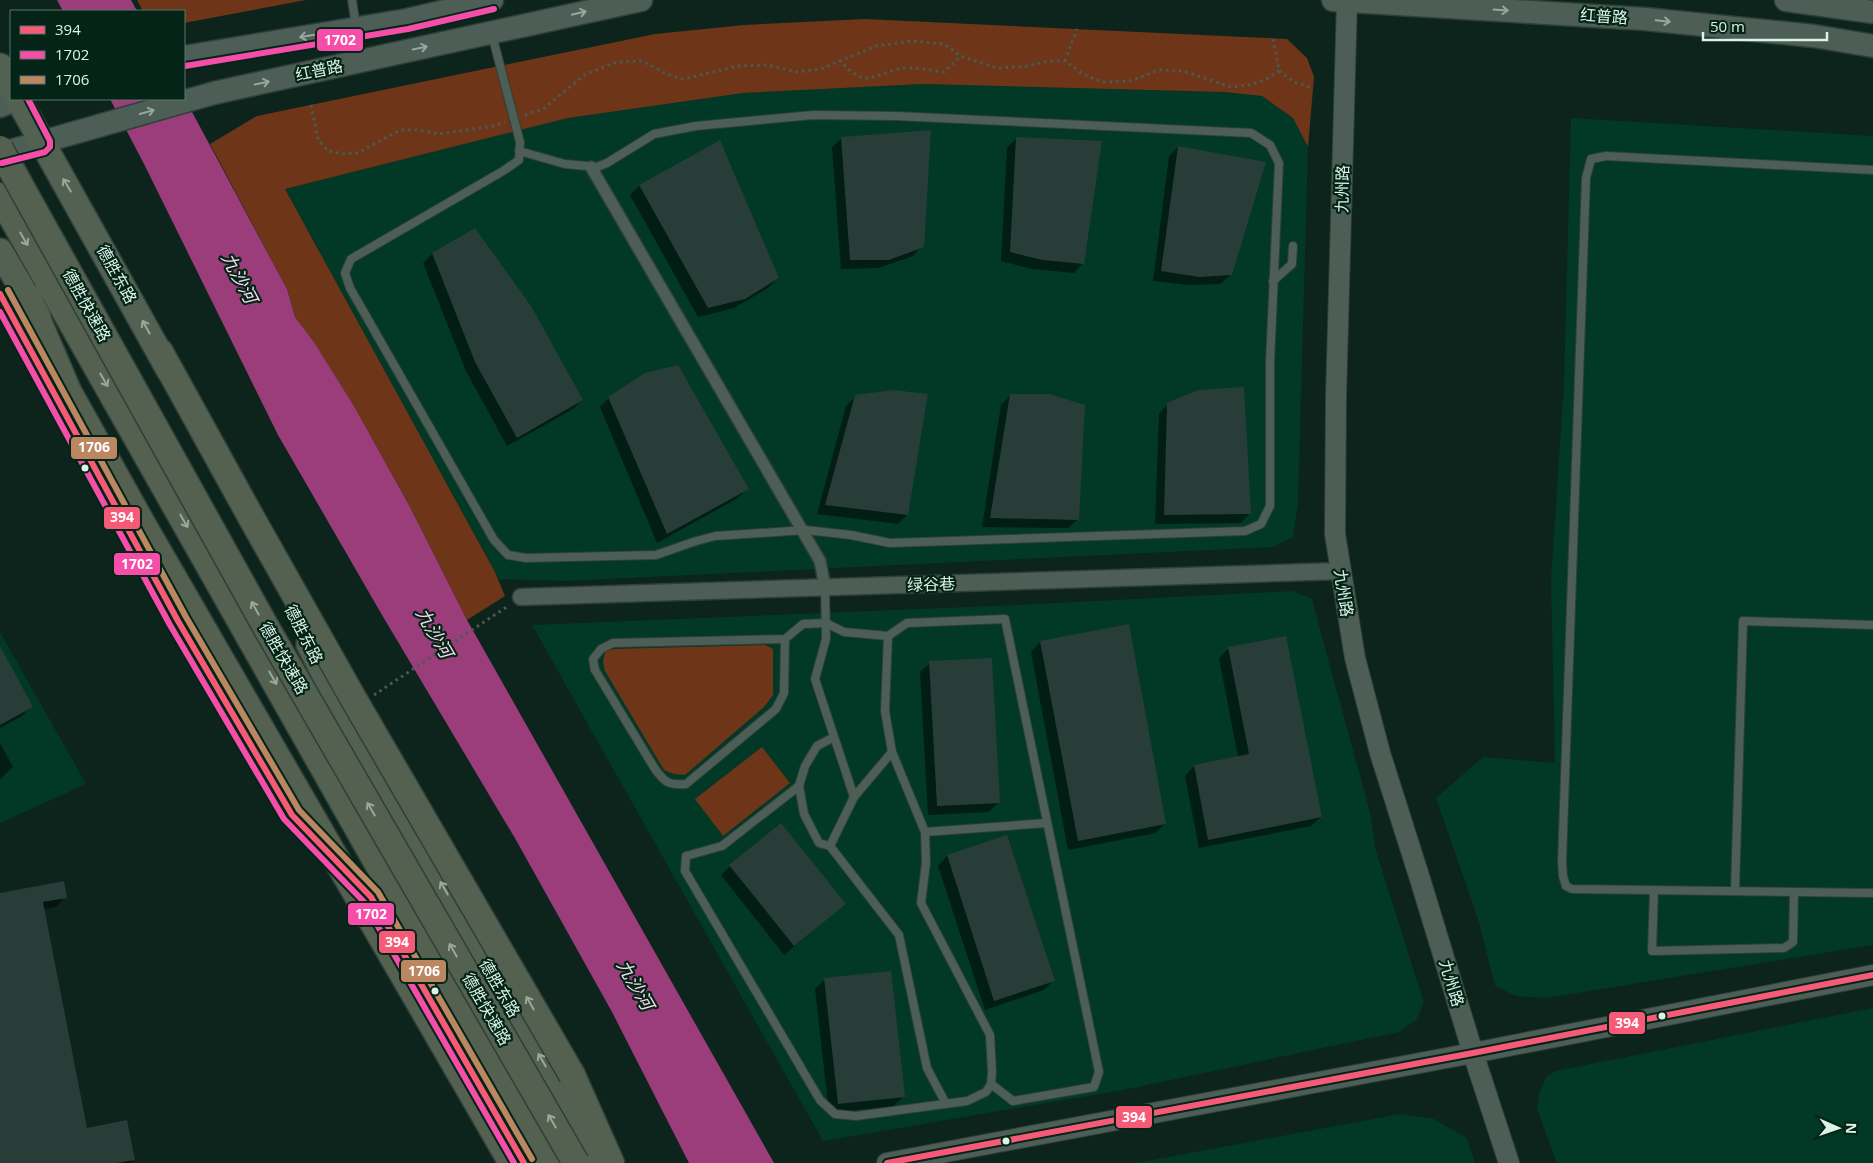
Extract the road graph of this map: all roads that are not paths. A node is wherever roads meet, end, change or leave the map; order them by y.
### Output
1 (352, 0) edge
2 (492, 0) edge
3 (641, 0) edge
4 (1333, 0) edge
5 (1347, 0) edge
6 (1786, 0) edge
7 (1873, 12) edge
8 (356, 28) junction
9 (492, 32) junction
10 (1873, 46) edge
11 (185, 57) edge
12 (0, 66) edge
13 (10, 85) edge
14 (15, 100) edge
15 (19, 100) edge
16 (0, 106) edge
17 (42, 144) junction
18 (0, 149) edge
19 (520, 151) junction
20 (0, 154) edge
21 (590, 167) junction
22 (1873, 170) edge
23 (0, 196) edge
24 (1293, 246) dead end
25 (0, 251) edge
26 (1273, 281) junction
27 (0, 294) edge
28 (28, 297) junction
29 (160, 352) junction
30 (803, 530) junction
31 (1340, 571) junction
32 (825, 587) junction
33 (521, 597) road end
34 (826, 623) junction
35 (1873, 624) edge
36 (888, 636) junction
37 (785, 640) junction
38 (834, 737) junction
39 (892, 752) junction
40 (799, 786) junction
41 (854, 797) junction
42 (1047, 822) junction
43 (925, 832) junction
44 (830, 846) junction
45 (1654, 890) junction
46 (1735, 891) junction
47 (1794, 892) junction
48 (1873, 893) edge
49 (371, 897) junction
50 (1873, 975) edge
51 (1473, 1053) junction
52 (991, 1084) junction
53 (946, 1104) junction
54 (512, 1163) edge
55 (524, 1163) edge
56 (548, 1163) edge
57 (576, 1163) edge
58 (600, 1163) edge
59 (611, 1163) edge
60 (887, 1163) edge
61 (1509, 1163) edge

1 - 8 lane
2 - 8 main road
9 -> 3 main road, 红普路
4 - 5 main road, 红普路
5 -> 10 main road, 红普路
5 - 31 street, 九州路
6 - 7 main road
8 -> 11 main road
17 -> 9 main road, 红普路
9 - 19 lane
12 - 13 main road
14 - 16 main road
15 - 17 main road, 德胜东路
17 - 20 main road, 红普路
29 -> 17 main road, 德胜东路
57 -> 18 highway, 德胜快速路, bridge
19 - 21 lane
19 - 30 lane
21 - 26 lane
21 - 30 street
22 - 45 lane
23 -> 56 highway, 德胜快速路
24 - 26 lane
25 - 28 main road
26 - 30 lane
27 - 49 lane
28 - 49 main road
28 - 54 highway, bridge
58 -> 29 main road, 德胜东路
59 -> 29 highway, bridge
30 - 32 street
31 - 32 street, 绿谷巷
31 - 51 street, 九州路
32 - 33 street, 绿谷巷
32 - 34 lane
34 - 36 lane
34 - 37 lane
34 - 38 lane
35 - 46 lane
36 - 39 lane
36 - 42 lane
37 - 37 lane
38 - 40 lane
38 - 41 lane
39 - 41 lane
39 - 43 lane
40 - 44 lane
40 - 53 lane
41 - 44 lane
42 - 43 lane
42 - 52 lane
43 - 52 lane
44 - 53 lane
45 - 46 lane
45 - 47 lane
46 - 47 lane
47 - 48 lane
49 - 55 main road
50 - 51 street
51 - 60 street
51 - 61 street, 九州路
52 - 53 lane

